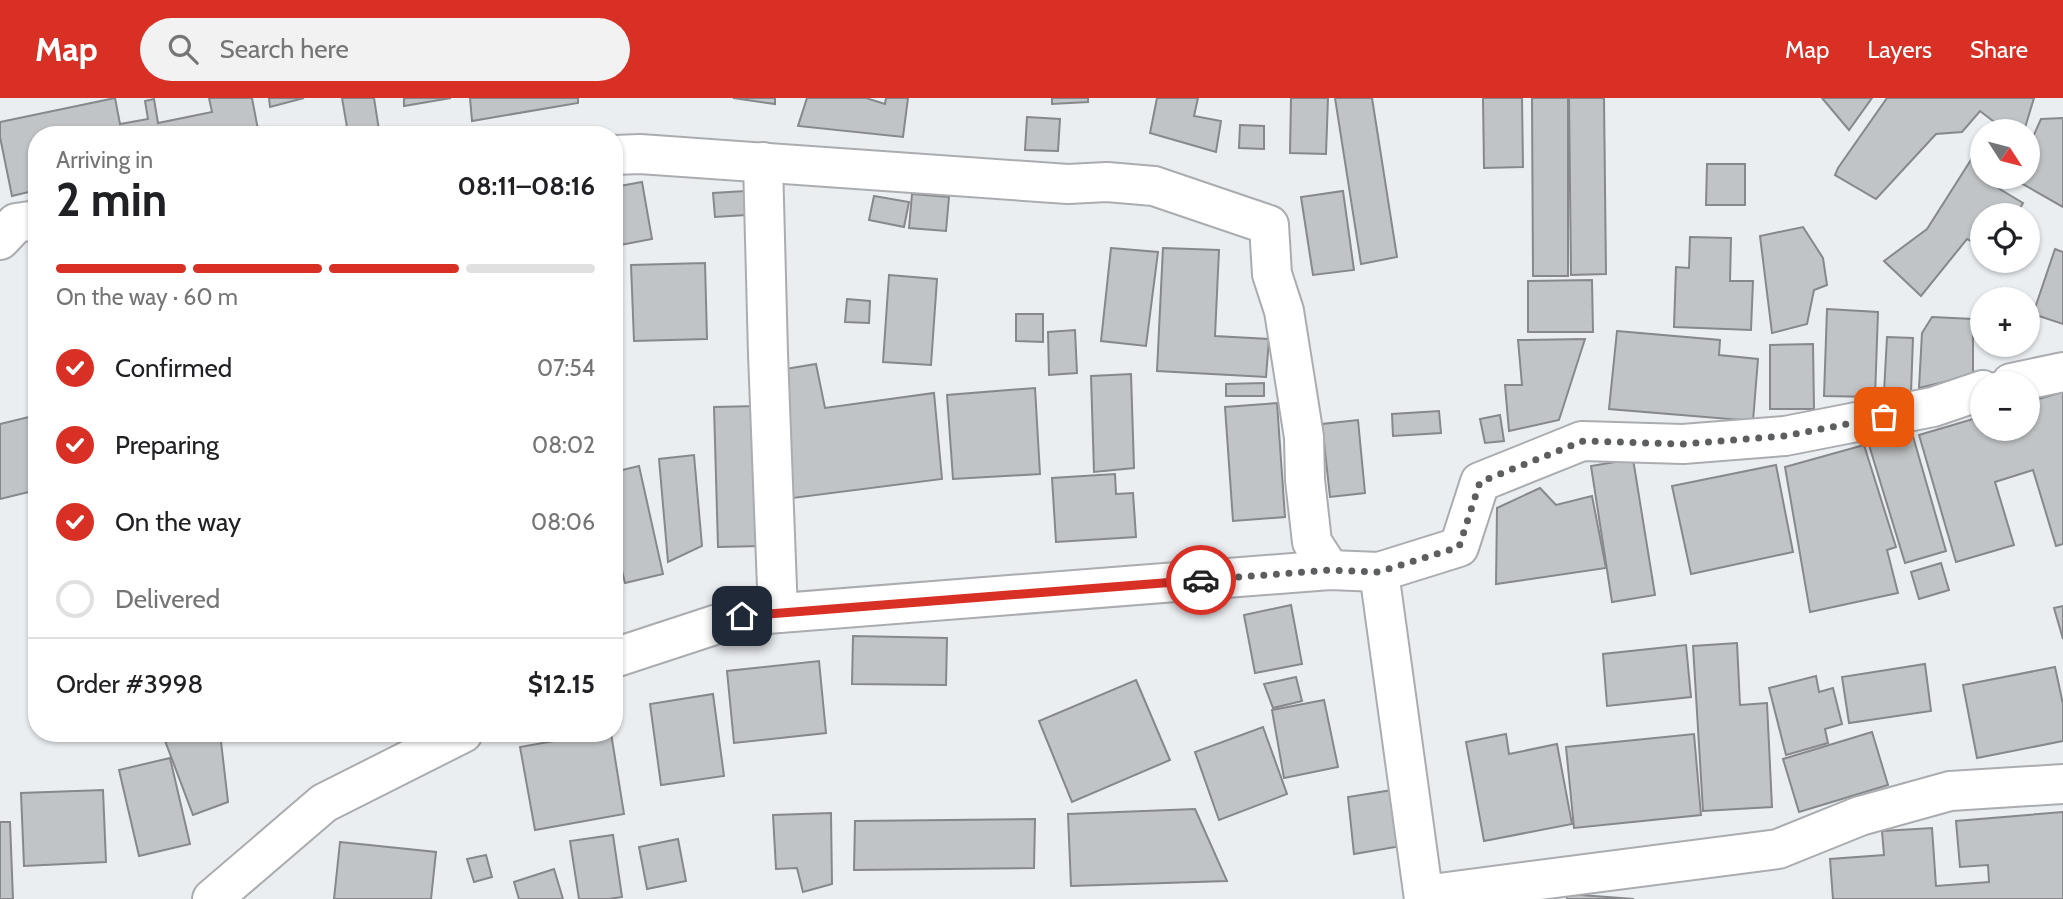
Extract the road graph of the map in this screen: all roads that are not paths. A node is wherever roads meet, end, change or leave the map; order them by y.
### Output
1 (623, 155) edge
2 (763, 162) junction
3 (28, 221) edge
4 (0, 240) edge
5 (2063, 372) edge
6 (2040, 377) edge
7 (1970, 394) edge
8 (1330, 570) junction
9 (1379, 572) junction
10 (778, 613) junction
11 (623, 654) edge
12 (445, 742) edge
13 (2063, 784) edge
14 (1424, 897) edge
15 (212, 899) edge

1 - 2 street
2 - 8 street
2 - 10 street
3 - 4 street
5 - 6 street
7 - 9 street
8 - 9 street
8 - 10 street
9 - 14 street
10 - 11 street
12 - 15 street
13 - 14 street

